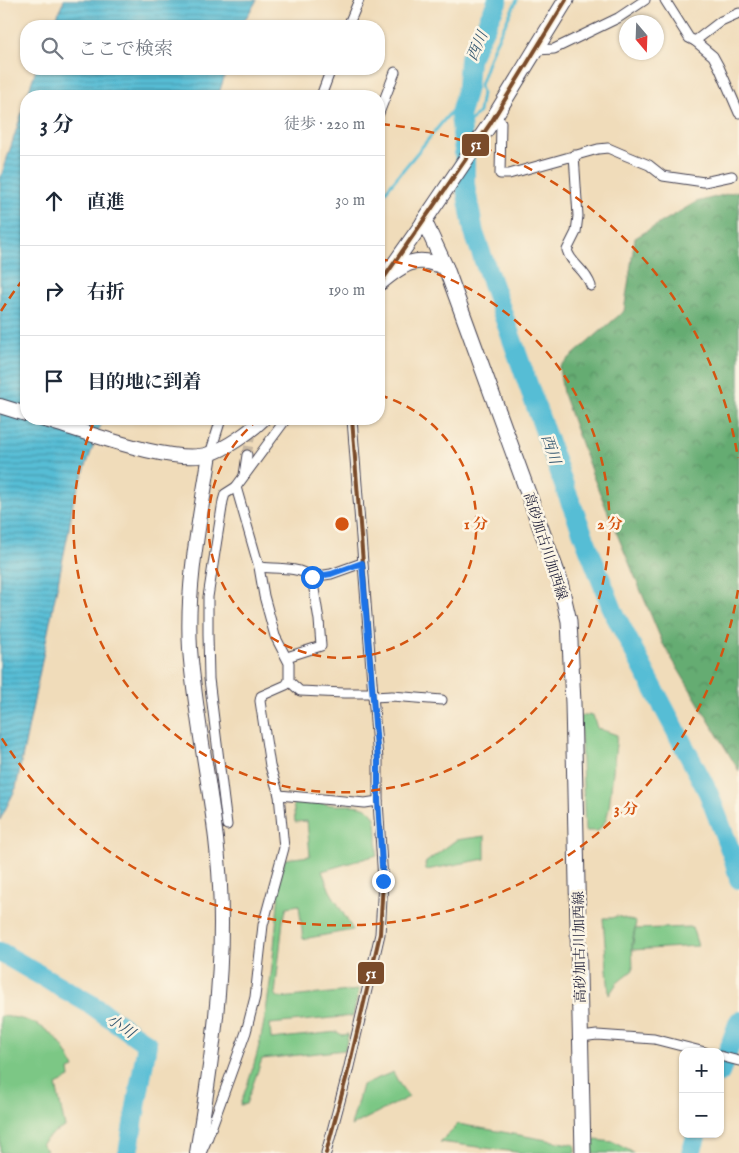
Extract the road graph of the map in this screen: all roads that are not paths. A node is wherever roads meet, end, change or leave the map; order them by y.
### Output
1 (359, 0) edge
2 (566, 0) edge
3 (645, 0) edge
4 (665, 0) edge
5 (739, 13) edge
6 (351, 20) edge
7 (695, 41) junction
8 (537, 50) junction
9 (395, 72) dead end
10 (329, 75) edge
11 (323, 90) edge
12 (385, 98) edge
13 (739, 114) edge
14 (492, 122) junction
15 (574, 155) junction
16 (732, 176) dead end
17 (424, 221) junction
18 (446, 268) junction
19 (385, 276) edge
20 (385, 279) edge
21 (591, 286) dead end
22 (0, 406) edge
23 (20, 412) edge
24 (62, 425) edge
25 (218, 425) edge
26 (256, 425) edge
27 (282, 425) edge
28 (352, 425) edge
29 (205, 455) junction
30 (246, 455) tunnel mouth
31 (243, 478) junction
32 (236, 486) junction
33 (362, 563) junction
34 (258, 567) junction
35 (312, 577) junction
36 (287, 658) junction
37 (289, 681) junction
38 (372, 695) junction
39 (442, 700) dead end
40 (279, 795) junction
41 (378, 801) junction
42 (227, 825) dead end
43 (582, 1037) junction
44 (689, 1048) edge
45 (724, 1057) edge
46 (739, 1061) edge
47 (199, 1153) edge
48 (326, 1153) edge
49 (583, 1153) edge

1 - 6 street
2 - 8 main road
3 - 8 street
4 - 7 street
5 - 7 street
7 - 13 street
8 - 14 main road
9 - 12 street
10 - 11 street
14 - 15 street
14 - 17 main road
15 - 16 street
15 - 21 street
17 - 18 main road, 高砂加古川加西線
17 - 19 street
18 - 20 main road
18 - 43 main road, 高砂加古川加西線
22 - 23 street
24 - 29 street
25 - 29 street
26 - 29 street
27 - 31 street
28 - 33 street
29 - 47 street
30 - 31 street
31 - 32 street
32 - 34 street
32 - 42 street
33 - 35 street
33 - 38 street
34 - 35 street
34 - 36 street
35 - 36 street
36 - 37 street
37 - 38 street
37 - 40 street
38 - 39 street
38 - 41 street
40 - 41 street
40 - 47 street
41 - 48 street
43 - 44 street
43 - 49 main road, 高砂加古川加西線
45 - 46 street

